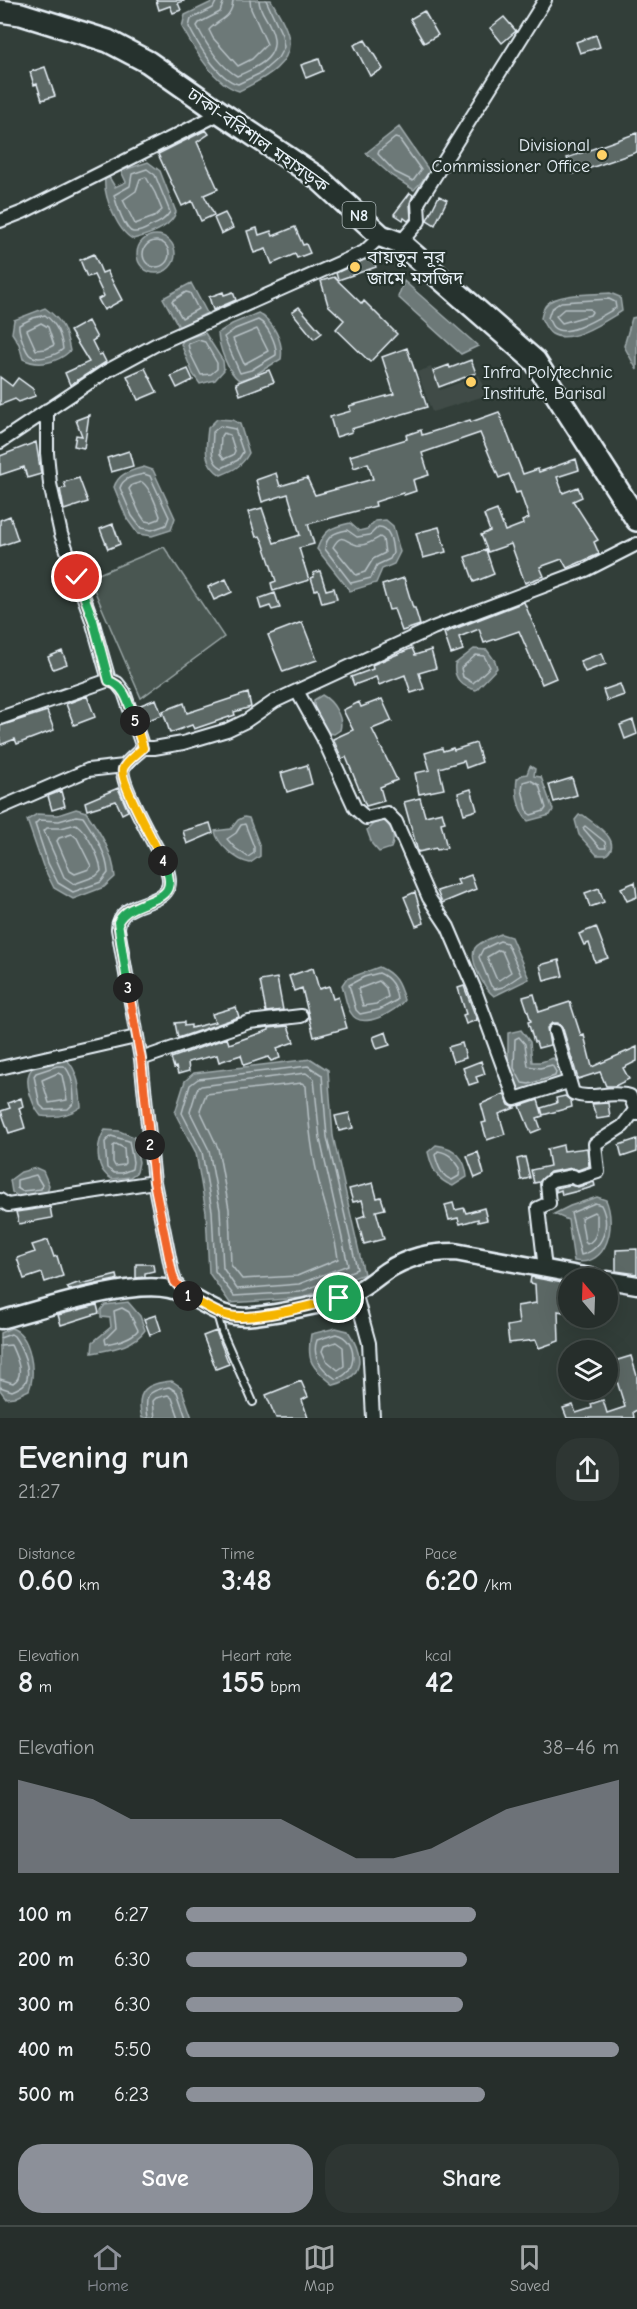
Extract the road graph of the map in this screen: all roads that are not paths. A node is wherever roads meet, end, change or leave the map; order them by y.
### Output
1 (540, 2) edge
2 (0, 12) edge
3 (221, 114) junction
4 (0, 221) edge
5 (390, 239) junction
6 (47, 410) junction
7 (0, 442) edge
8 (637, 520) edge
9 (637, 544) edge
10 (109, 681) junction
11 (297, 691) junction
12 (0, 718) edge
13 (143, 748) junction
14 (124, 766) junction
15 (0, 808) edge
16 (301, 1016) dead end
17 (555, 1030) dead end
18 (136, 1037) junction
19 (141, 1059) junction
20 (0, 1068) edge
21 (568, 1082) junction
22 (636, 1112) edge
23 (154, 1182) junction
24 (0, 1200) edge
25 (545, 1269) junction
26 (558, 1271) edge
27 (618, 1282) edge
28 (637, 1287) edge
29 (355, 1292) junction
30 (185, 1294) junction
31 (217, 1312) junction
32 (0, 1320) edge
33 (253, 1402) dead end
34 (373, 1418) edge

1 - 5 street
2 - 3 highway, ঢাকা-বরিশাল মহাসড়ক / N8
3 - 4 street
3 - 5 highway, ঢাকা-বরিশাল মহাসড়ক / N8
5 - 6 street
5 - 8 highway, ঢাকা-বরিশাল মহাসড়ক / N8
6 - 7 street
6 - 10 street
9 - 11 street
10 - 12 street
10 - 13 street
11 - 13 street
11 - 21 street
13 - 14 street
14 - 15 street
14 - 18 street
16 - 19 street
17 - 21 street
18 - 19 street
18 - 20 street
19 - 23 street
21 - 22 street
22 - 25 street
23 - 24 street
23 - 30 street
25 - 26 street
25 - 29 street
27 - 28 street
29 - 31 street
29 - 34 street
30 - 31 street
30 - 32 street
31 - 33 lane

